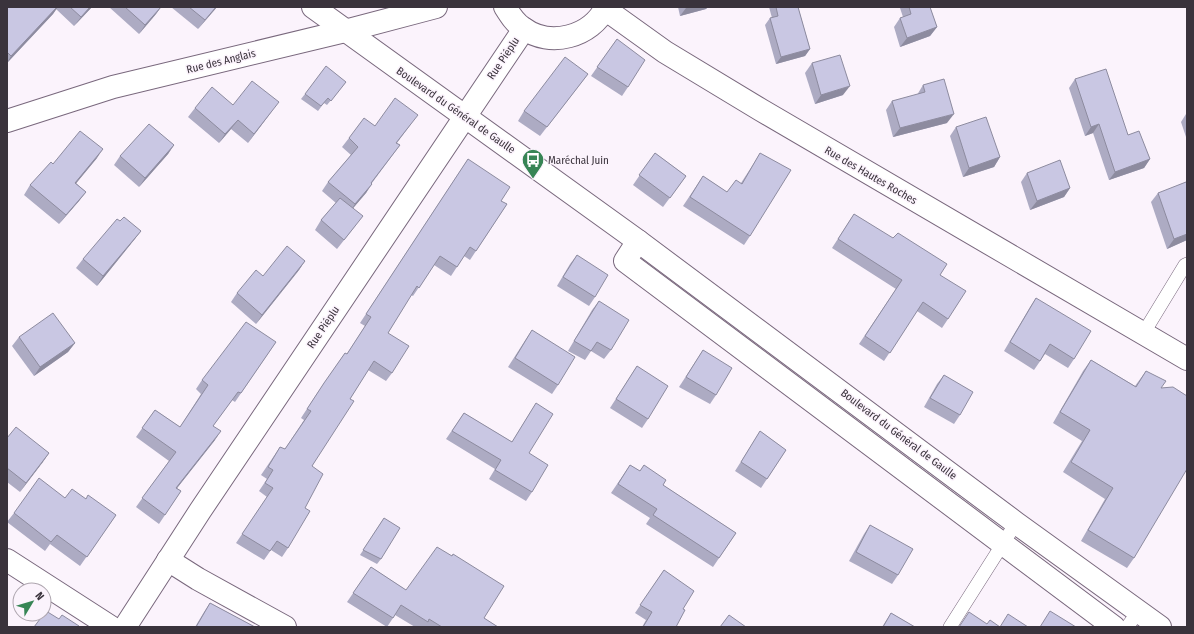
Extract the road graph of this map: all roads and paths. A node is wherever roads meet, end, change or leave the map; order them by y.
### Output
1 (312, 7) edge
2 (436, 7) edge
3 (505, 7) edge
4 (606, 8) edge
5 (524, 29) junction
6 (345, 31) junction
7 (464, 115) junction
8 (7, 121) edge
9 (638, 241) junction
10 (1187, 264) edge
11 (1143, 334) junction
12 (1187, 359) edge
13 (837, 388) junction
14 (822, 409) junction
15 (1016, 522) junction
16 (1003, 544) junction
17 (7, 560) edge
18 (168, 560) junction
19 (1133, 619) edge
20 (111, 627) edge
21 (125, 627) edge
22 (284, 627) edge
23 (950, 627) edge
24 (1114, 627) edge
25 (1160, 627) edge

1 - 6 street, Boulevard du Général de Gaulle
2 - 6 street, Rue des Anglais
3 - 5 street
4 - 5 street
4 - 11 street, Rue des Hautes Roches
5 - 7 street, Rue Piéplu
6 - 7 street, Boulevard du Général de Gaulle
6 - 8 street, Rue des Anglais
7 - 9 street, Boulevard du Général de Gaulle
7 - 18 street, Rue Piéplu
9 - 13 street, Boulevard du Général de Gaulle
9 - 14 street
10 - 11 lane
11 - 12 street, Rue des Hautes Roches
13 - 14 lane
13 - 15 street, Boulevard du Général de Gaulle
14 - 16 street
15 - 16 lane
15 - 19 street, Boulevard du Général de Gaulle
16 - 23 lane
16 - 24 street
17 - 20 street
18 - 21 street, Rue Piéplu
18 - 22 street
19 - 25 street, Boulevard du Général de Gaulle

